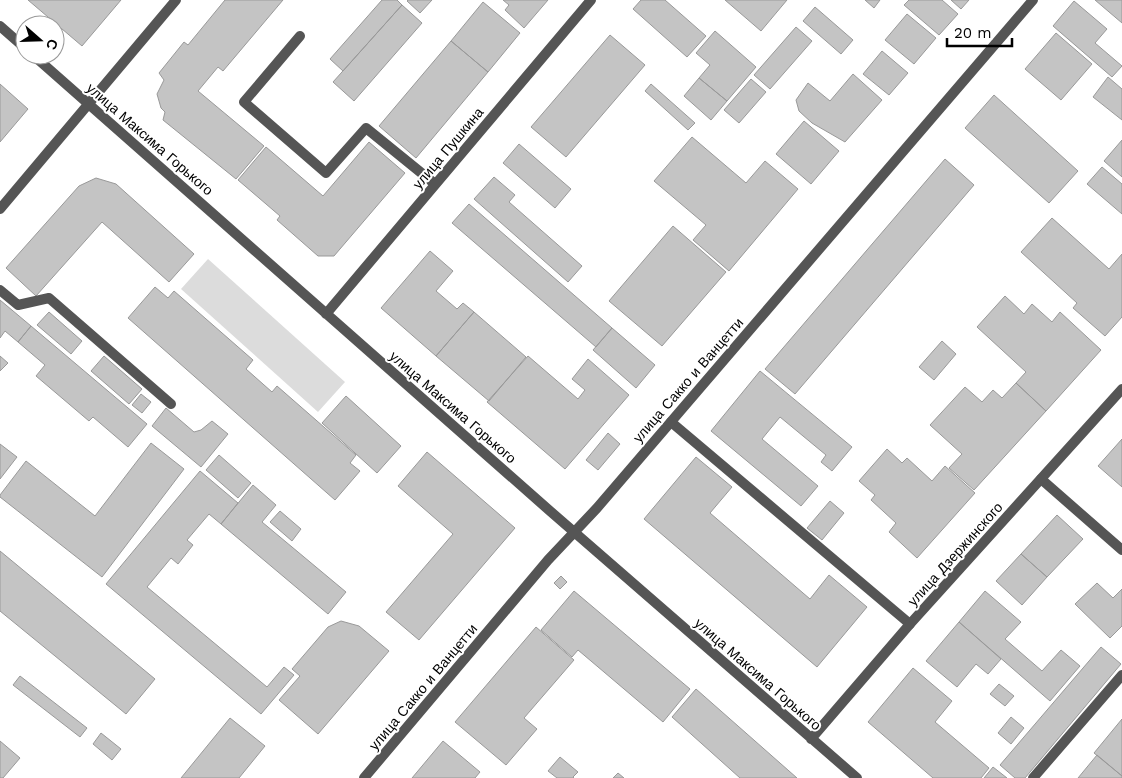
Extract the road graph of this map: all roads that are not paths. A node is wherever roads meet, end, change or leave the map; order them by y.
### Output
1 (176, 0) edge
2 (591, 0) edge
3 (1033, 0) edge
4 (0, 26) edge
5 (300, 36) dead end
6 (15, 39) edge
7 (44, 65) edge
8 (88, 103) junction
9 (435, 184) junction
10 (0, 209) edge
11 (0, 290) edge
12 (326, 314) junction
13 (1122, 389) edge
14 (171, 404) dead end
15 (671, 422) junction
16 (1041, 479) junction
17 (575, 532) junction
18 (1122, 550) edge
19 (910, 624) junction
20 (1122, 675) edge
21 (811, 739) junction
22 (364, 778) edge
23 (857, 778) edge
24 (1033, 778) edge

1 - 8 street
2 - 9 street, улица Пушкина
3 - 15 street, улица Сакко и Ванцетти
4 - 6 street
5 - 9 street
7 - 8 street, улица Максима Горького
8 - 10 street
8 - 12 street, улица Максима Горького
9 - 12 street, улица Пушкина
11 - 14 street
12 - 17 street, улица Максима Горького
13 - 16 street, улица Дзержинского
15 - 17 street, улица Сакко и Ванцетти
15 - 19 street
16 - 18 street
16 - 19 street, улица Дзержинского
17 - 21 street, улица Максима Горького
17 - 22 street, улица Сакко и Ванцетти
19 - 21 street, улица Дзержинского
20 - 24 street
21 - 23 street, улица Максима Горького

